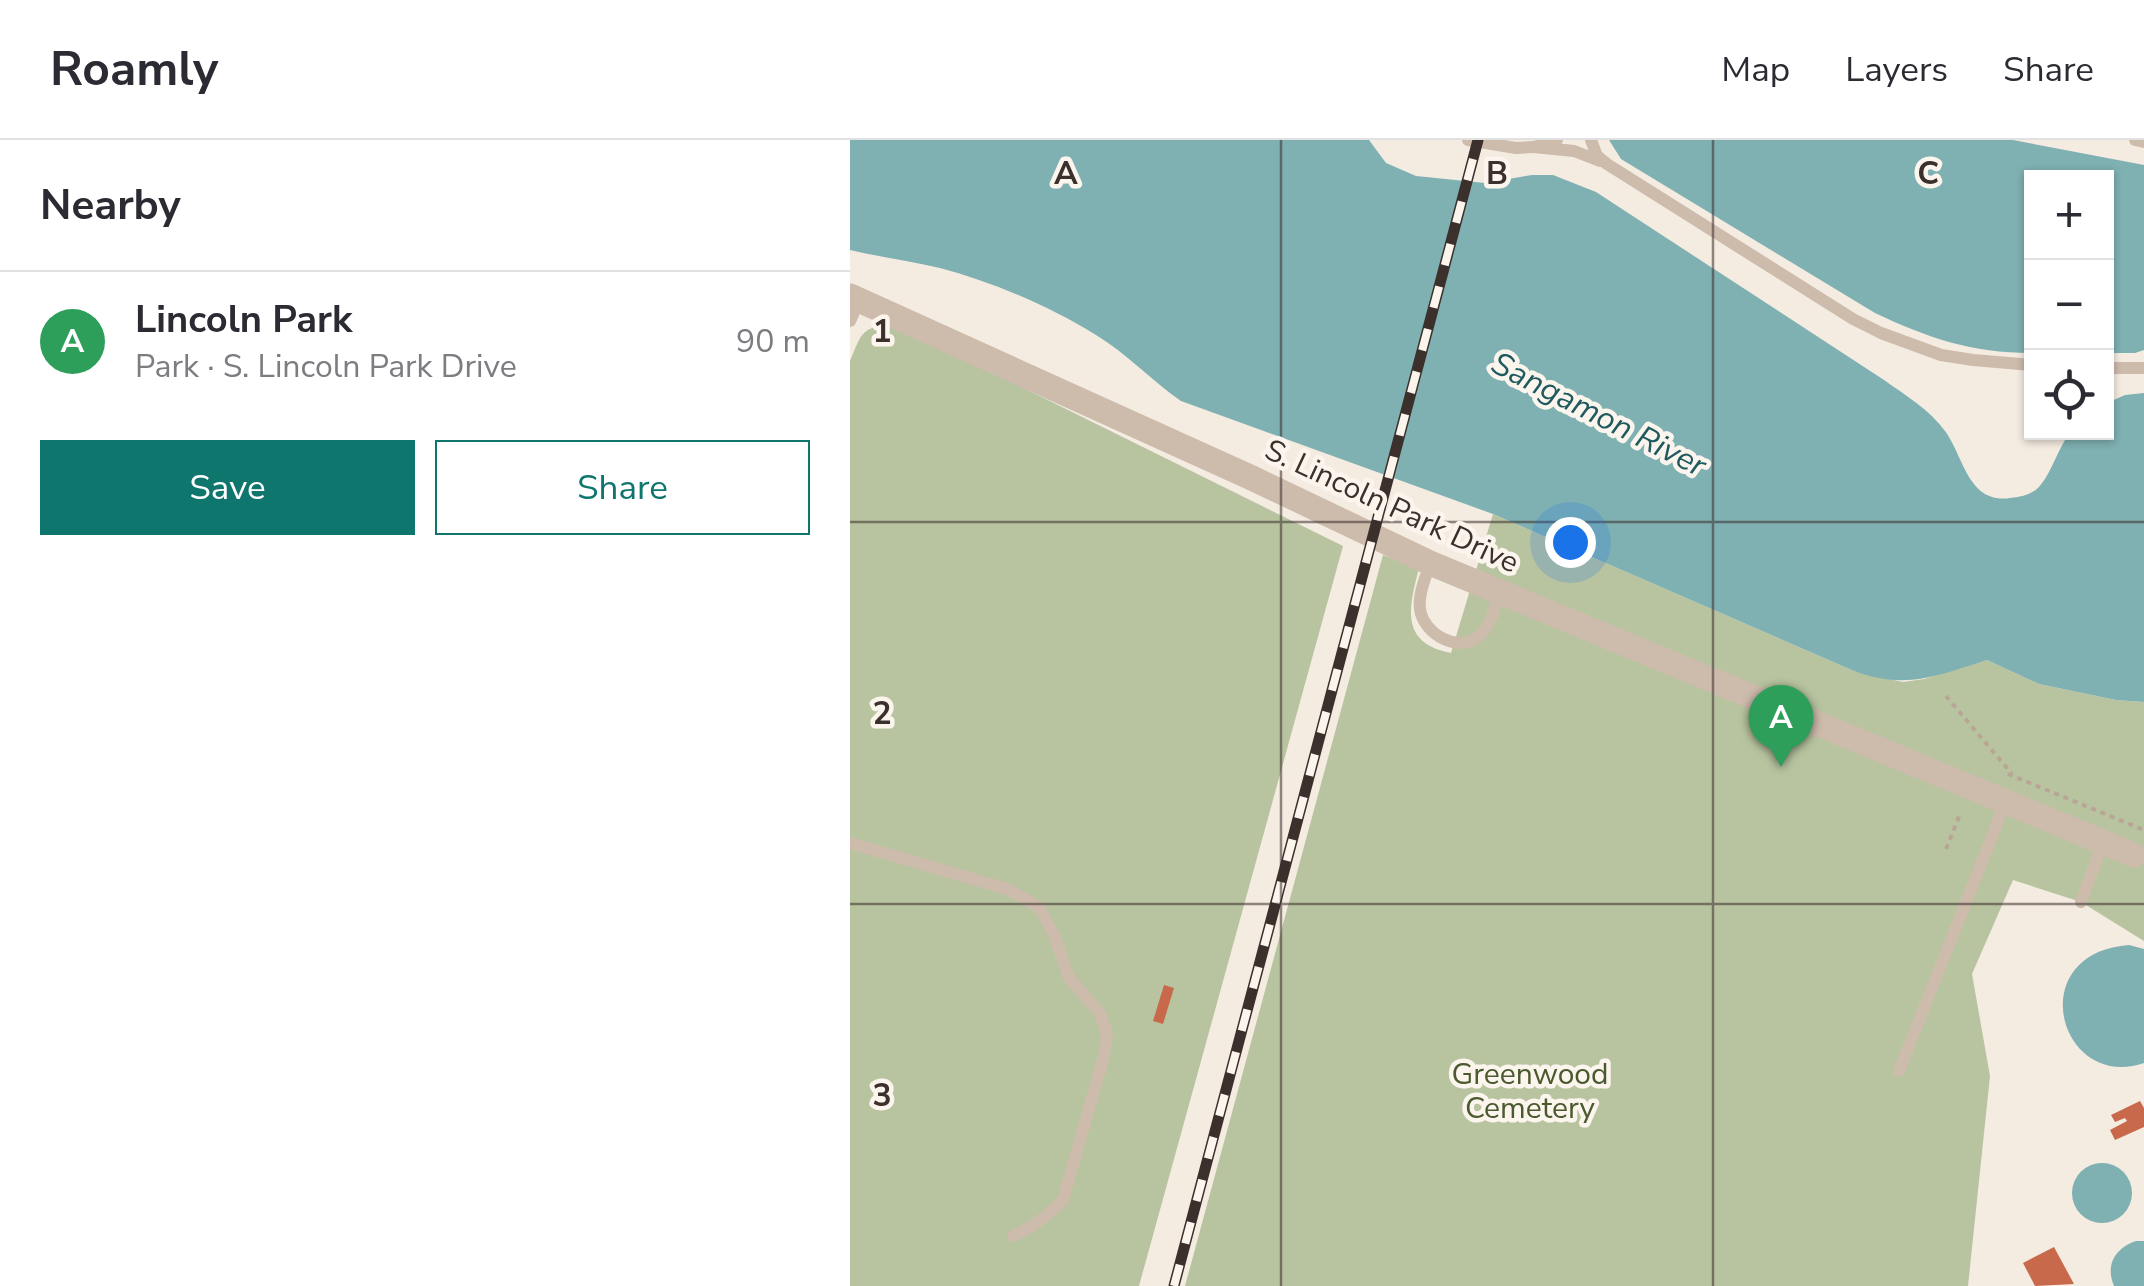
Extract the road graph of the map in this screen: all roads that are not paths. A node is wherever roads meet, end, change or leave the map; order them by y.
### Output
1 (1468, 140) edge
2 (1557, 140) edge
3 (1591, 140) edge
4 (2135, 140) edge
5 (2144, 142) edge
6 (1534, 147) junction
7 (1607, 164) junction
8 (853, 305) edge
9 (2024, 364) edge
10 (2114, 368) edge
11 (2144, 368) edge
12 (1430, 563) junction
13 (1499, 592) junction
14 (2006, 801) junction
15 (2104, 842) junction
16 (850, 843) edge
17 (2134, 855) dead end
18 (2081, 902) dead end
19 (1900, 1071) dead end
20 (1013, 1236) dead end

1 - 6 lane
2 - 6 lane
3 - 7 lane
4 - 5 lane
6 - 7 lane
7 - 9 lane
8 - 12 street, S. Lincoln Park Drive
10 - 11 lane
12 - 13 street, S. Lincoln Park Drive
12 - 13 lane
13 - 14 street, S. Lincoln Park Drive
14 - 15 street, S. Lincoln Park Drive
14 - 19 lane
15 - 17 street, S. Lincoln Park Drive
15 - 18 lane
16 - 20 lane

